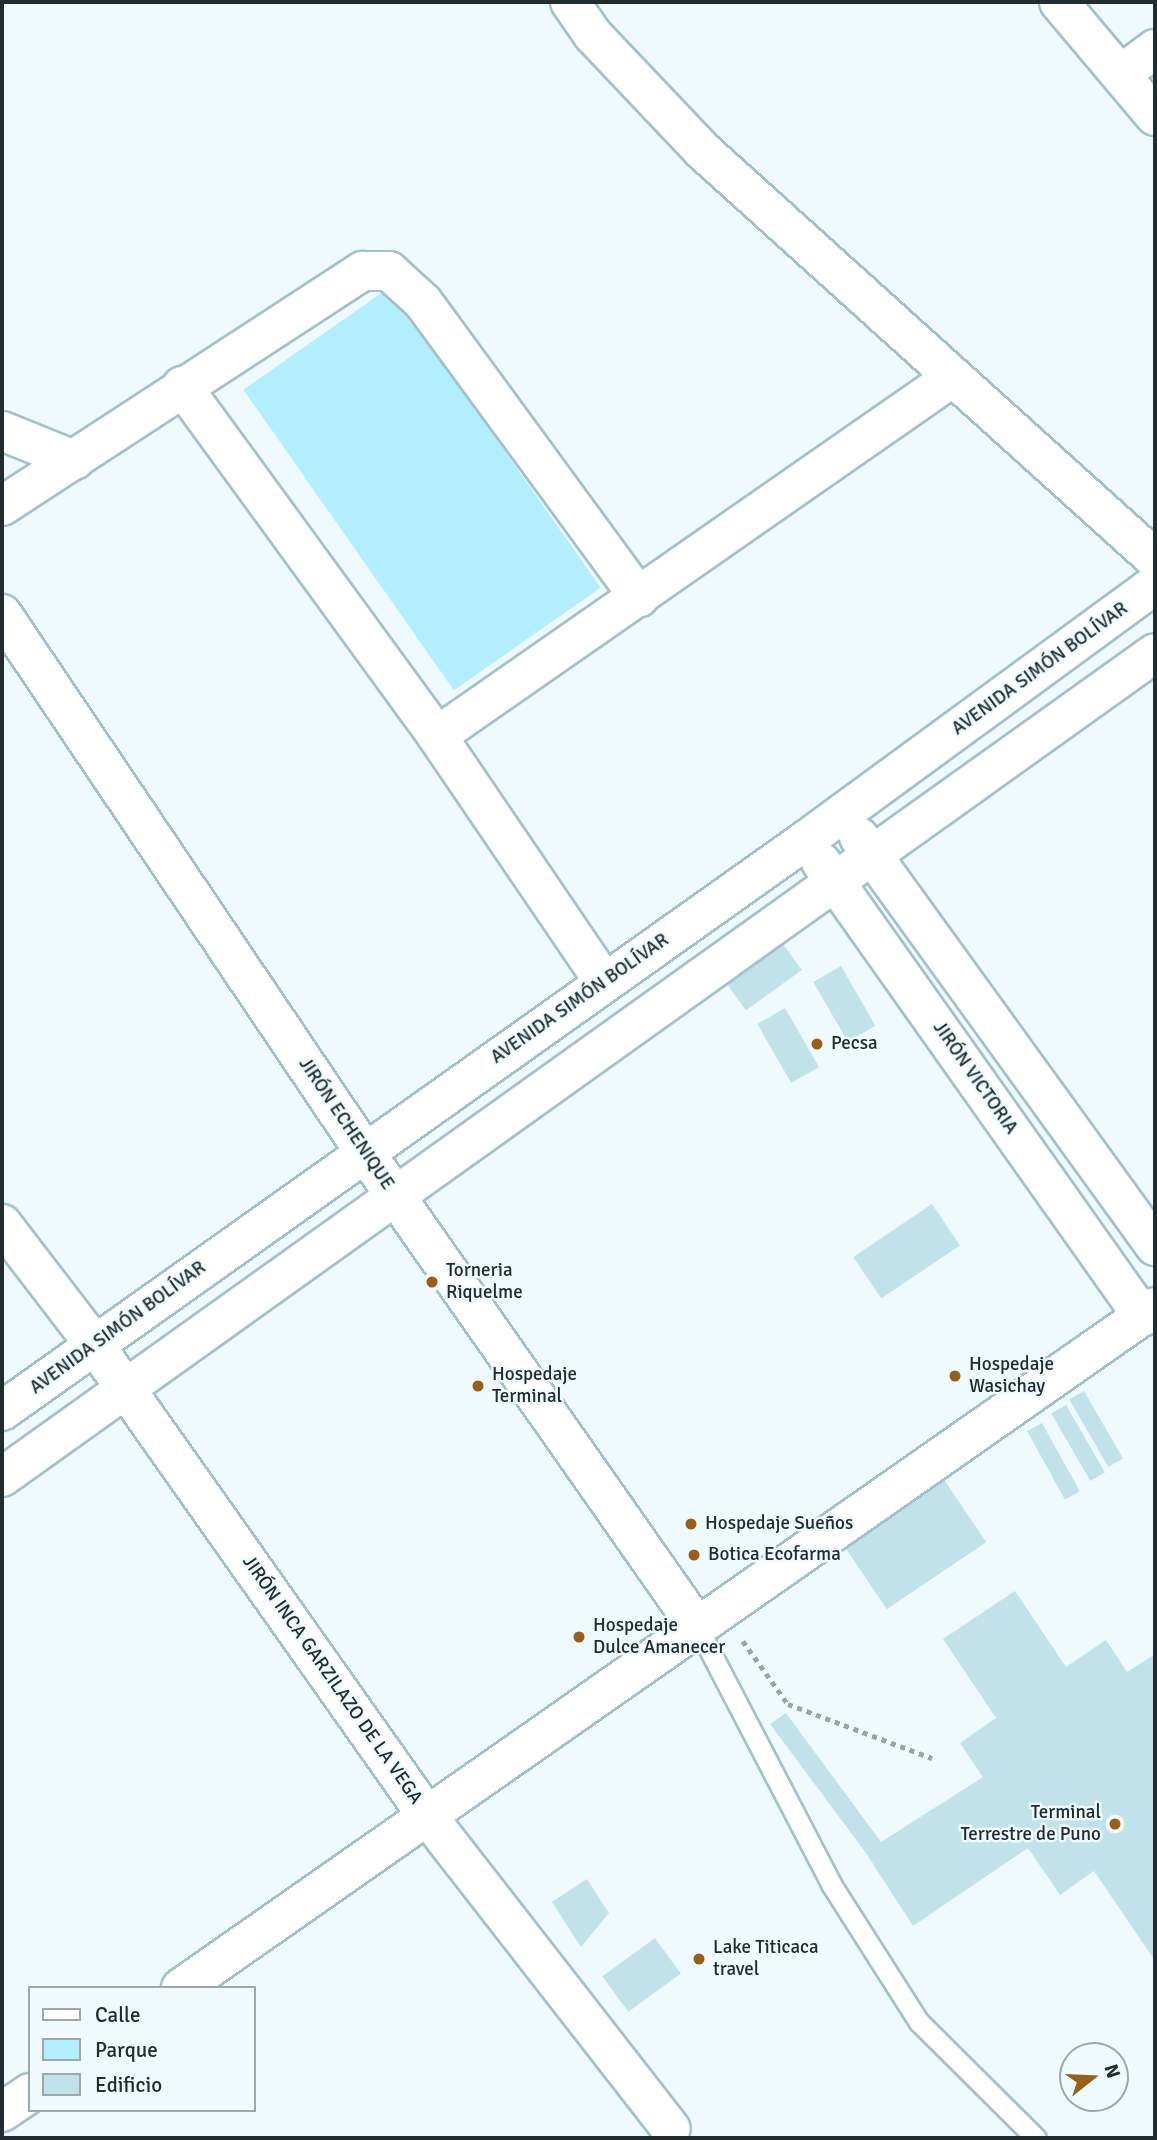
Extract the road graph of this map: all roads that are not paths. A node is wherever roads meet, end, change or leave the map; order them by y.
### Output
1 (570, 2) edge
2 (1059, 2) edge
3 (1155, 49) edge
4 (1123, 73) junction
5 (1155, 116) edge
6 (953, 377) junction
7 (182, 386) junction
8 (2, 431) edge
9 (74, 460) junction
10 (2, 506) edge
11 (1155, 559) edge
12 (1155, 585) edge
13 (639, 597) junction
14 (2, 614) edge
15 (1155, 653) edge
16 (437, 736) junction
17 (843, 813) junction
18 (806, 840) junction
19 (873, 857) junction
20 (837, 883) junction
21 (604, 982) junction
22 (365, 1151) junction
23 (395, 1195) junction
24 (2, 1224) edge
25 (1155, 1246) edge
26 (1149, 1312) edge
27 (94, 1345) junction
28 (125, 1388) junction
29 (2, 1411) edge
30 (2, 1477) edge
31 (710, 1620) junction
32 (428, 1817) junction
33 (184, 1986) edge
34 (28, 2094) edge
35 (2, 2112) edge
36 (671, 2129) dead end
37 (1036, 2138) edge

1 - 6 street
2 - 4 street
3 - 4 street
4 - 5 street
6 - 11 street
6 - 13 street
7 - 9 street
7 - 13 street
7 - 16 street
8 - 9 street
9 - 10 street
12 - 17 street, AVENIDA SIMÓN BOLÍVAR
13 - 16 street
14 - 22 street, JIRÓN ECHENIQUE
15 - 19 street
16 - 21 street
17 - 18 street, AVENIDA SIMÓN BOLÍVAR
17 - 19 street
18 - 20 street, JIRÓN VICTORIA
18 - 21 street, AVENIDA SIMÓN BOLÍVAR
19 - 20 street
19 - 25 street
20 - 23 street
20 - 26 street, JIRÓN VICTORIA
21 - 22 street, AVENIDA SIMÓN BOLÍVAR
22 - 23 street, JIRÓN ECHENIQUE
22 - 27 street, AVENIDA SIMÓN BOLÍVAR
23 - 28 street
23 - 31 street, JIRÓN ECHENIQUE
24 - 27 street, JIRÓN INCA GARZILAZO DE LA VEGA
26 - 31 street
27 - 28 street, JIRÓN INCA GARZILAZO DE LA VEGA
27 - 29 street, AVENIDA SIMÓN BOLÍVAR
28 - 30 street
28 - 32 street, JIRÓN INCA GARZILAZO DE LA VEGA
31 - 32 street
31 - 37 lane
32 - 33 street
32 - 36 street, JIRÓN INCA GARZILAZO DE LA VEGA
34 - 35 street

